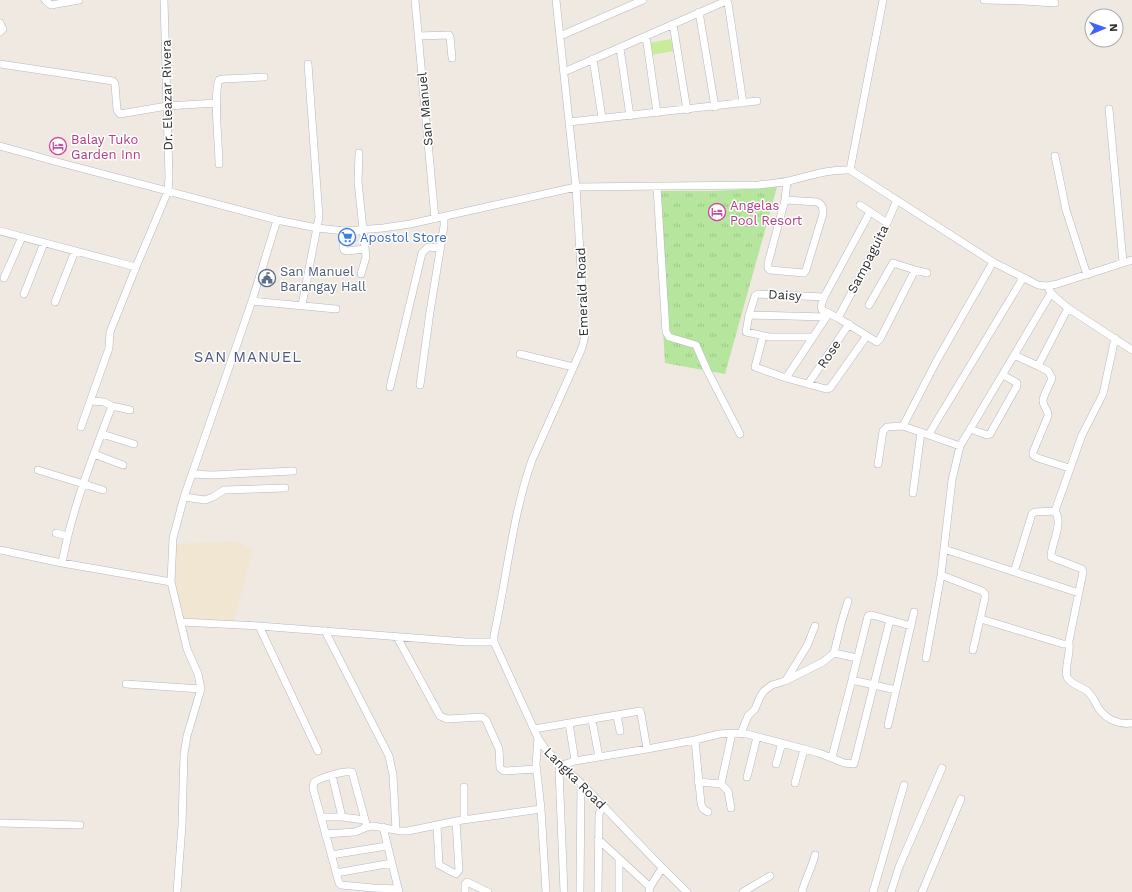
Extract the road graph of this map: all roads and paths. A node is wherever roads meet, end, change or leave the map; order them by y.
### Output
1 (45, 0) edge
2 (78, 0) edge
3 (164, 0) edge
4 (414, 0) edge
5 (556, 0) edge
6 (643, 0) edge
7 (884, 0) edge
8 (984, 0) edge
9 (1055, 3) dead end
10 (699, 12) junction
11 (0, 23) edge
12 (673, 24) junction
13 (0, 32) edge
14 (418, 36) junction
15 (560, 36) junction
16 (646, 36) junction
17 (620, 48) junction
18 (452, 58) dead end
19 (594, 60) junction
20 (0, 64) edge
21 (308, 64) dead end
22 (564, 72) junction
23 (264, 77) dead end
24 (757, 101) dead end
25 (217, 103) junction
26 (743, 103) junction
27 (167, 106) junction
28 (715, 107) junction
29 (687, 110) junction
30 (1109, 110) dead end
31 (657, 113) junction
32 (630, 116) junction
33 (602, 118) junction
34 (569, 122) junction
35 (0, 146) edge
36 (359, 153) dead end
37 (1055, 156) dead end
38 (219, 164) dead end
39 (850, 170) junction
40 (787, 181) junction
41 (657, 187) junction
42 (576, 188) junction
43 (168, 191) junction
44 (785, 200) junction
45 (897, 200) junction
46 (860, 205) dead end
47 (870, 212) junction
48 (444, 217) junction
49 (435, 219) junction
50 (277, 220) junction
51 (887, 223) junction
52 (317, 228) junction
53 (363, 230) junction
54 (0, 231) edge
55 (345, 231) junction
56 (22, 237) junction
57 (44, 243) junction
58 (440, 248) junction
59 (366, 249) junction
60 (75, 251) junction
61 (1132, 253) edge
62 (1127, 261) edge
63 (993, 262) junction
64 (136, 267) junction
65 (915, 270) junction
66 (927, 273) dead end
67 (361, 274) dead end
68 (1087, 275) junction
69 (4, 278) dead end
70 (1023, 278) junction
71 (1049, 290) junction
72 (24, 294) dead end
73 (824, 297) junction
74 (252, 301) junction
75 (55, 302) dead end
76 (869, 305) dead end
77 (302, 306) junction
78 (1068, 308) junction
79 (336, 309) dead end
80 (749, 315) junction
81 (827, 315) junction
82 (838, 318) junction
83 (849, 324) junction
84 (763, 336) junction
85 (866, 336) junction
86 (812, 337) junction
87 (1115, 338) junction
88 (1132, 350) edge
89 (520, 354) dead end
90 (1014, 355) junction
91 (1038, 366) junction
92 (574, 367) junction
93 (1003, 374) junction
94 (786, 378) junction
95 (808, 384) junction
96 (420, 385) dead end
97 (390, 387) dead end
98 (91, 401) junction
99 (112, 406) junction
100 (130, 410) dead end
101 (903, 426) junction
102 (81, 427) dead end
103 (970, 429) junction
104 (925, 433) junction
105 (102, 434) junction
106 (740, 434) dead end
107 (134, 444) dead end
108 (960, 446) junction
109 (94, 454) junction
110 (878, 464) dead end
111 (123, 465) dead end
112 (1069, 468) junction
113 (38, 470) dead end
114 (293, 471) dead end
115 (192, 474) junction
116 (82, 484) junction
117 (285, 488) dead end
118 (103, 490) dead end
119 (914, 493) dead end
120 (184, 497) junction
121 (1055, 511) junction
122 (56, 533) dead end
123 (67, 536) junction
124 (944, 549) junction
125 (0, 550) edge
126 (62, 563) junction
127 (1014, 572) junction
128 (942, 575) junction
129 (171, 582) junction
130 (1079, 593) junction
131 (848, 601) dead end
132 (914, 612) dead end
133 (981, 618) junction
134 (890, 620) junction
135 (181, 622) junction
136 (259, 626) junction
137 (815, 626) dead end
138 (911, 626) junction
139 (325, 631) junction
140 (398, 637) junction
141 (494, 642) junction
142 (1069, 643) junction
143 (973, 650) dead end
144 (834, 653) junction
145 (857, 658) junction
146 (926, 658) dead end
147 (852, 680) junction
148 (786, 681) junction
149 (126, 684) dead end
150 (873, 684) junction
151 (201, 689) junction
152 (896, 690) junction
153 (617, 716) junction
154 (592, 720) junction
155 (569, 723) junction
156 (1132, 723) edge
157 (888, 725) dead end
158 (534, 730) junction
159 (620, 732) dead end
160 (732, 733) junction
161 (741, 733) junction
162 (757, 737) junction
163 (538, 738) junction
164 (695, 740) junction
165 (782, 743) junction
166 (647, 749) junction
167 (804, 749) junction
168 (318, 751) dead end
169 (599, 757) junction
170 (832, 757) junction
171 (576, 761) junction
172 (776, 764) dead end
173 (562, 765) junction
174 (537, 768) junction
175 (942, 768) dead end
176 (332, 775) junction
177 (747, 777) dead end
178 (698, 782) junction
179 (581, 783) junction
180 (795, 783) dead end
181 (721, 784) junction
182 (904, 785) dead end
183 (464, 787) dead end
184 (961, 799) dead end
185 (603, 806) junction
186 (731, 808) dead end
187 (541, 809) junction
188 (708, 812) dead end
189 (321, 816) junction
190 (342, 817) junction
191 (460, 821) junction
192 (0, 823) edge
193 (366, 823) junction
194 (80, 825) dead end
195 (437, 826) junction
196 (384, 827) junction
197 (396, 830) junction
198 (325, 834) junction
199 (598, 839) junction
200 (387, 846) junction
201 (331, 855) junction
202 (815, 855) dead end
203 (619, 859) junction
204 (392, 863) junction
205 (662, 868) junction
206 (336, 873) junction
207 (770, 876) dead end
208 (649, 889) edge
209 (398, 890) edge
210 (177, 892) edge
211 (465, 892) edge
212 (488, 892) edge
213 (546, 892) edge
214 (564, 892) edge
215 (580, 892) edge
216 (598, 892) edge
217 (619, 892) edge
218 (687, 892) edge
219 (743, 892) edge
220 (802, 892) edge
221 (873, 892) edge
222 (891, 892) edge
223 (922, 892) edge

1 - 2 street
3 - 27 street, Dr. Eleazar Rivera
4 - 14 street, San Manuel
5 - 15 street, Emerald Road
6 - 15 street
7 - 39 street
8 - 9 street
10 - 12 street
10 - 26 street
10 - 28 street
11 - 13 street
12 - 16 street
12 - 29 street
14 - 18 street
14 - 49 street, San Manuel
15 - 22 street, Emerald Road
16 - 17 street
16 - 31 street
17 - 19 street
17 - 32 street
19 - 22 street
19 - 33 street
20 - 27 street
21 - 52 street
22 - 34 street, Emerald Road
23 - 25 street
24 - 26 street
25 - 27 street
25 - 38 street
26 - 28 street
27 - 43 street, Dr. Eleazar Rivera
28 - 29 street
29 - 31 street
30 - 62 street
31 - 32 street
32 - 33 street
33 - 34 street
34 - 42 street, Emerald Road
35 - 43 street
36 - 53 street
37 - 68 street
39 - 40 street
39 - 45 street
40 - 41 street
40 - 44 street
41 - 42 street
41 - 106 street
42 - 48 street
42 - 92 street, Emerald Road
43 - 50 street
43 - 64 street
44 - 44 street
45 - 51 street, Sampaguita
45 - 63 street
46 - 47 street
47 - 51 street
47 - 73 street
48 - 49 street
48 - 58 street
49 - 53 street
50 - 52 street
50 - 74 street
51 - 82 street, Sampaguita
52 - 55 street
52 - 77 street
53 - 55 street
53 - 59 street
54 - 56 street
55 - 59 street
56 - 57 street
56 - 69 street
57 - 60 street
57 - 72 street
58 - 96 street
58 - 97 street
59 - 67 street
60 - 64 street
60 - 75 street
61 - 62 street
62 - 68 street
63 - 70 street
63 - 101 street
64 - 98 street
65 - 66 street
65 - 76 street
65 - 85 street
68 - 71 street
70 - 71 street
70 - 104 street
71 - 78 street
71 - 90 street
73 - 80 street, Daisy
73 - 81 street
74 - 77 street
74 - 115 street
77 - 79 street
78 - 87 street
78 - 91 street
80 - 81 street
80 - 84 street, Daisy
81 - 82 street
81 - 86 street
82 - 83 street
83 - 85 street
83 - 95 street, Rose
84 - 86 street, Daisy
84 - 94 street
85 - 95 street
86 - 94 street
87 - 88 street
87 - 112 street
89 - 92 street
90 - 91 street
90 - 93 street
91 - 112 street
92 - 141 street, Emerald Road
93 - 103 street
93 - 103 street
94 - 95 street
98 - 99 street
98 - 102 street
99 - 100 street
99 - 105 street
101 - 104 street
101 - 110 street
103 - 108 street
104 - 108 street
104 - 119 street
105 - 107 street
105 - 109 street
108 - 124 street
109 - 111 street
109 - 116 street
112 - 121 street
113 - 116 street
114 - 115 street
115 - 120 street
116 - 118 street
116 - 123 street
117 - 120 street
120 - 129 street
121 - 127 street
121 - 130 street
122 - 123 street
123 - 126 street
124 - 127 street
124 - 128 street
125 - 126 street
126 - 129 street
127 - 130 street
128 - 133 street
128 - 146 street
129 - 135 street
130 - 142 street
131 - 144 street
132 - 138 street
133 - 142 street
133 - 143 street
134 - 138 street
134 - 145 street
134 - 150 street
135 - 136 street
135 - 151 street
136 - 139 street
136 - 168 street
137 - 148 street
138 - 152 street
139 - 140 street
139 - 197 street
140 - 141 street
140 - 174 street
141 - 158 street, Langka Road
142 - 156 street
144 - 145 street
144 - 148 street
145 - 147 street
147 - 150 street
147 - 170 street
148 - 161 street
149 - 151 street
150 - 152 street
150 - 170 street
151 - 210 street
152 - 157 street
153 - 154 street
153 - 159 street
153 - 166 street
154 - 155 street
154 - 169 street
155 - 158 street
155 - 171 street
158 - 163 street, Langka Road
160 - 161 street
160 - 164 street
160 - 181 street
161 - 162 street
162 - 165 street
162 - 177 street
163 - 173 street, Langka Road
163 - 174 street
164 - 166 street
164 - 178 street
165 - 167 street
165 - 172 street
166 - 169 street
167 - 170 street
167 - 180 street
169 - 171 street
171 - 173 street
173 - 179 street, Langka Road
173 - 214 street
174 - 187 street
175 - 222 street
176 - 189 street
176 - 190 street
176 - 193 street
178 - 181 street
178 - 188 street
179 - 185 street, Langka Road
179 - 215 street
181 - 186 street
182 - 221 street
183 - 191 street
184 - 223 street
185 - 199 street
185 - 205 street, Langka Road
187 - 191 street
187 - 213 street
189 - 190 street
189 - 198 street
190 - 193 street
191 - 195 street
191 - 195 street
192 - 194 street
193 - 196 street
193 - 198 street
195 - 197 street
196 - 197 street
196 - 200 street
198 - 201 street
199 - 203 street
199 - 216 street
200 - 201 street
200 - 204 street
201 - 206 street
202 - 220 street
203 - 208 street
203 - 217 street
204 - 206 street
204 - 209 street
205 - 208 street
205 - 218 street, Langka Road
206 - 209 street
207 - 219 street
211 - 212 street

